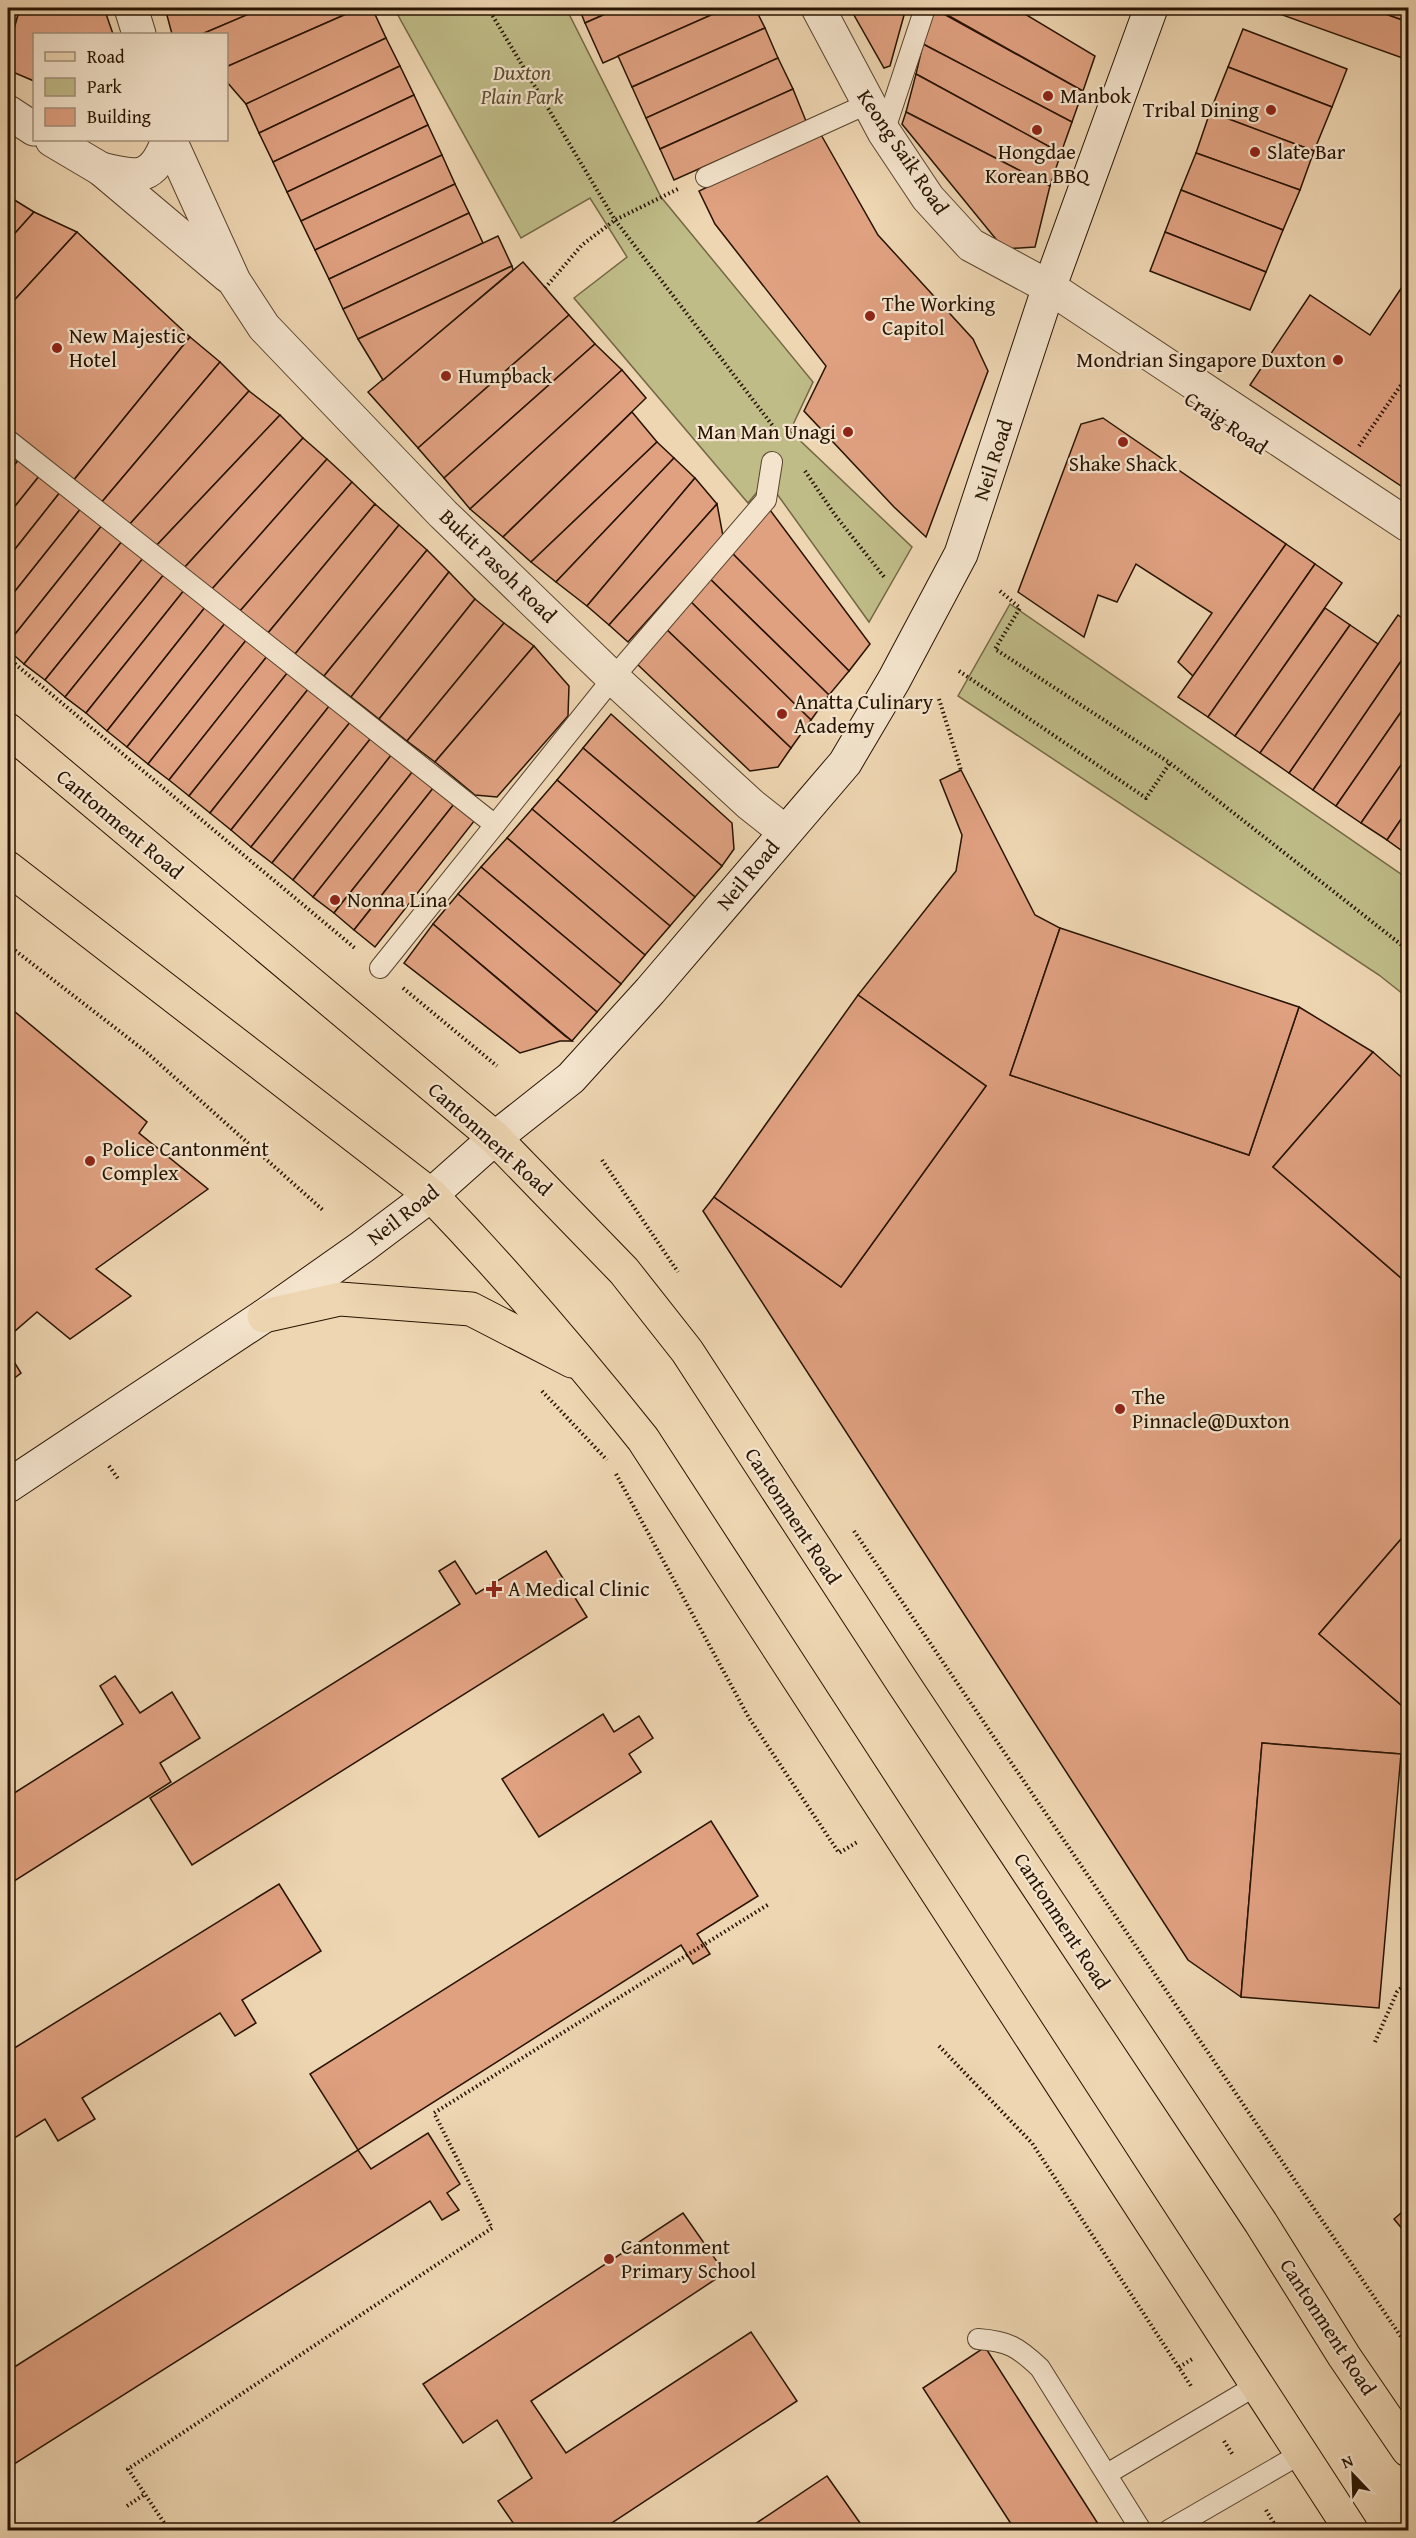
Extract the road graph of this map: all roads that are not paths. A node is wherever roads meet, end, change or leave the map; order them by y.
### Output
1 (131, 8) edge
2 (818, 8) edge
3 (925, 8) edge
4 (1151, 8) edge
5 (139, 33) edge
6 (867, 104) junction
7 (8, 111) edge
8 (33, 112) edge
9 (33, 128) edge
10 (884, 132) junction
11 (54, 141) edge
12 (169, 141) edge
13 (169, 141) edge
14 (100, 170) junction
15 (706, 177) dead end
16 (234, 280) junction
17 (1047, 295) junction
18 (8, 440) edge
19 (772, 462) dead end
20 (1376, 513) junction
21 (1408, 525) edge
22 (1408, 544) edge
23 (613, 678) junction
24 (8, 730) edge
25 (495, 825) junction
26 (784, 831) junction
27 (8, 868) edge
28 (380, 969) road end
29 (495, 1138) junction
30 (431, 1195) junction
31 (264, 1316) junction
32 (587, 1369) junction
33 (8, 1486) edge
34 (978, 2339) dead end
35 (1257, 2385) junction
36 (1408, 2450) edge
37 (1302, 2453) junction
38 (1107, 2474) junction
39 (1141, 2530) edge
40 (1169, 2530) edge
41 (1351, 2530) edge

1 - 5 street
2 - 6 street, Keong Saik Road
3 - 10 lane
4 - 17 street, Neil Road
6 - 10 street, Keong Saik Road
6 - 15 lane
7 - 8 street
7 - 9 street
10 - 17 street, Keong Saik Road
11 - 14 street, Bukit Pasoh Road
12 - 14 street, Bukit Pasoh Road
13 - 16 street, Bukit Pasoh Road
14 - 16 street, Bukit Pasoh Road
16 - 23 street, Bukit Pasoh Road
17 - 20 street, Craig Road
17 - 26 street, Neil Road
18 - 25 lane
19 - 23 lane
20 - 21 street, Craig Road
20 - 22 street, Craig Road
23 - 25 lane
23 - 26 street, Bukit Pasoh Road
24 - 29 main road, Cantonment Road
25 - 28 lane
26 - 29 street, Neil Road
27 - 30 main road
29 - 30 street, Neil Road
29 - 36 main road, Cantonment Road
30 - 31 street, Neil Road
30 - 32 main road
31 - 32 main road
31 - 33 street, Neil Road
32 - 35 main road
34 - 38 lane
35 - 37 main road
35 - 38 lane
37 - 40 lane
37 - 41 main road
38 - 39 lane

